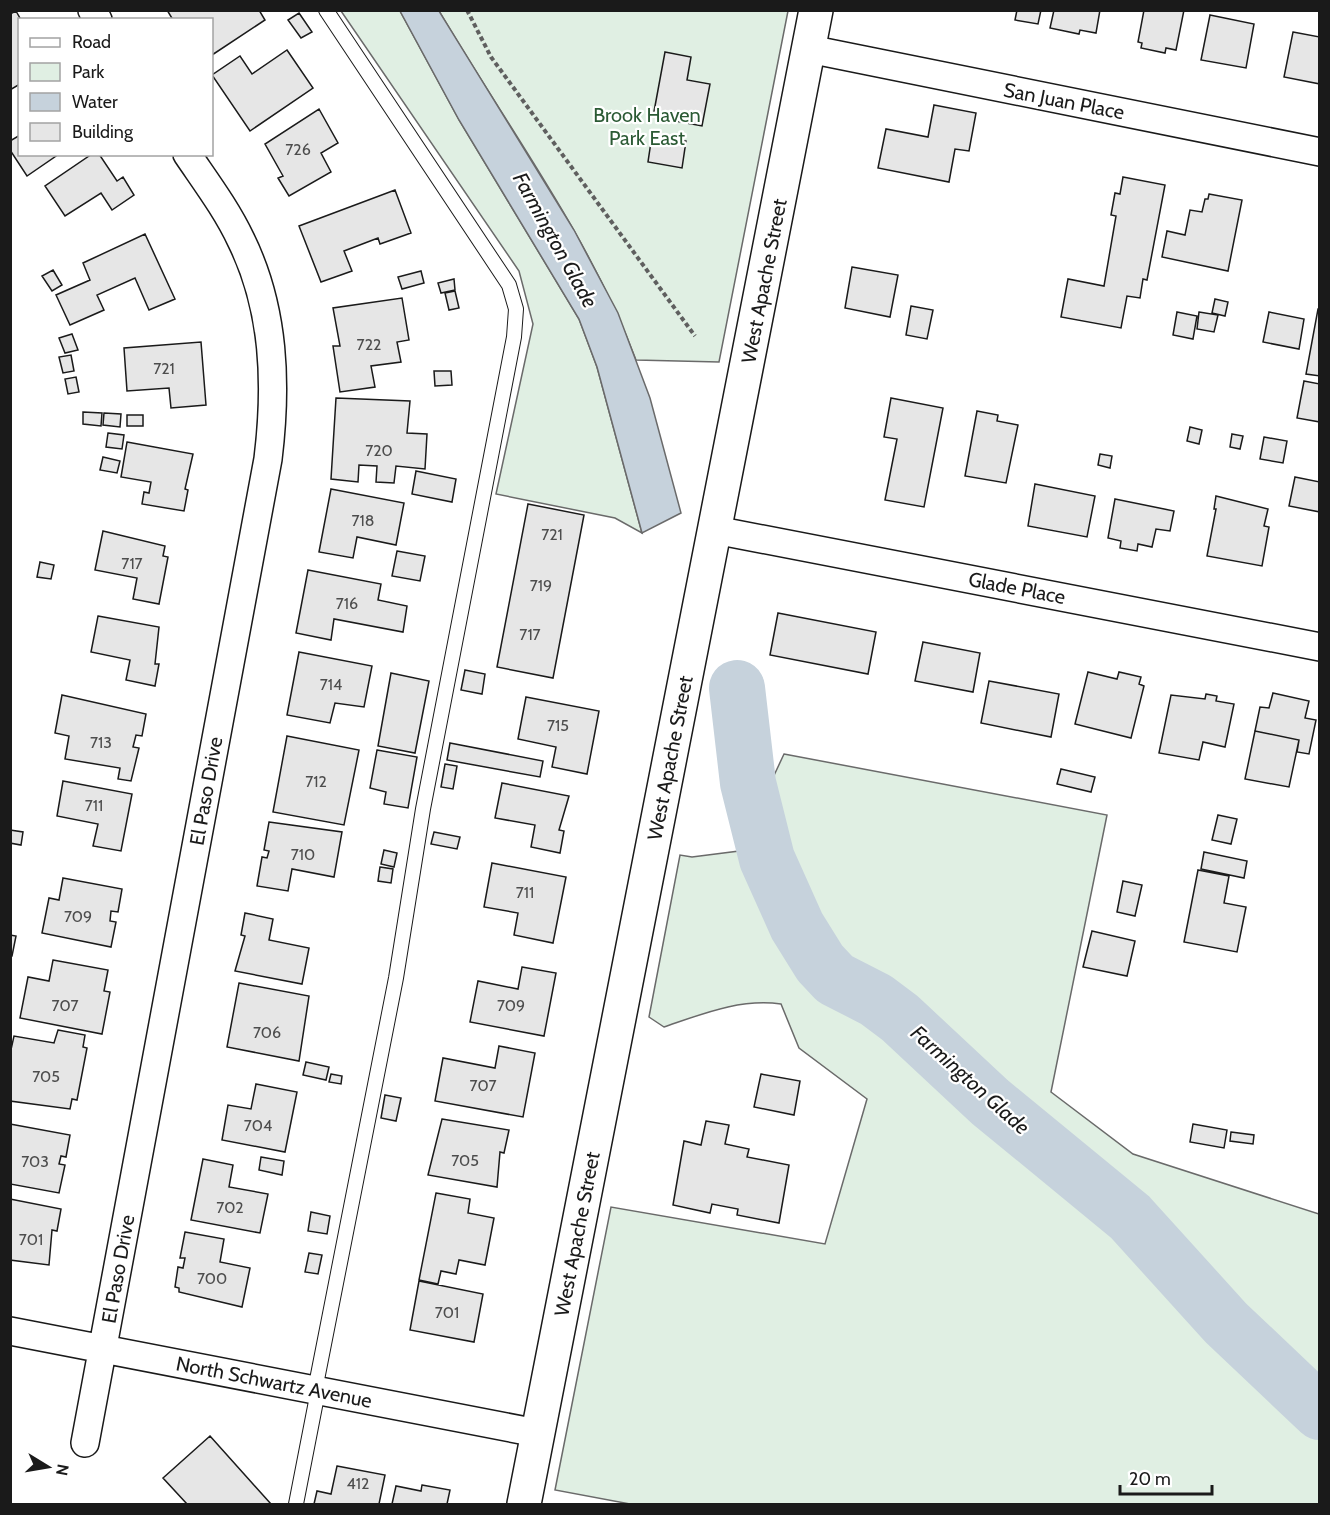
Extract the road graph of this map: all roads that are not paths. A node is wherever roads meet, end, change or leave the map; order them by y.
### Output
1 (326, 10) edge
2 (816, 10) edge
3 (809, 49) junction
4 (1320, 152) edge
5 (189, 156) edge
6 (715, 530) junction
7 (1320, 647) edge
8 (10, 1332) edge
9 (103, 1349) junction
10 (317, 1391) junction
11 (537, 1433) junction
12 (85, 1443) dead end
13 (296, 1504) edge
14 (524, 1504) edge

1 - 10 lane
2 - 3 main road, West Apache Street
3 - 4 street, San Juan Place
3 - 6 main road, West Apache Street
5 - 9 street, El Paso Drive
6 - 7 street, Glade Place
6 - 11 main road, West Apache Street
8 - 9 street, North Schwartz Avenue
9 - 10 street, North Schwartz Avenue
9 - 12 street, El Paso Drive
10 - 11 street, North Schwartz Avenue
10 - 13 lane
11 - 14 main road, West Apache Street

